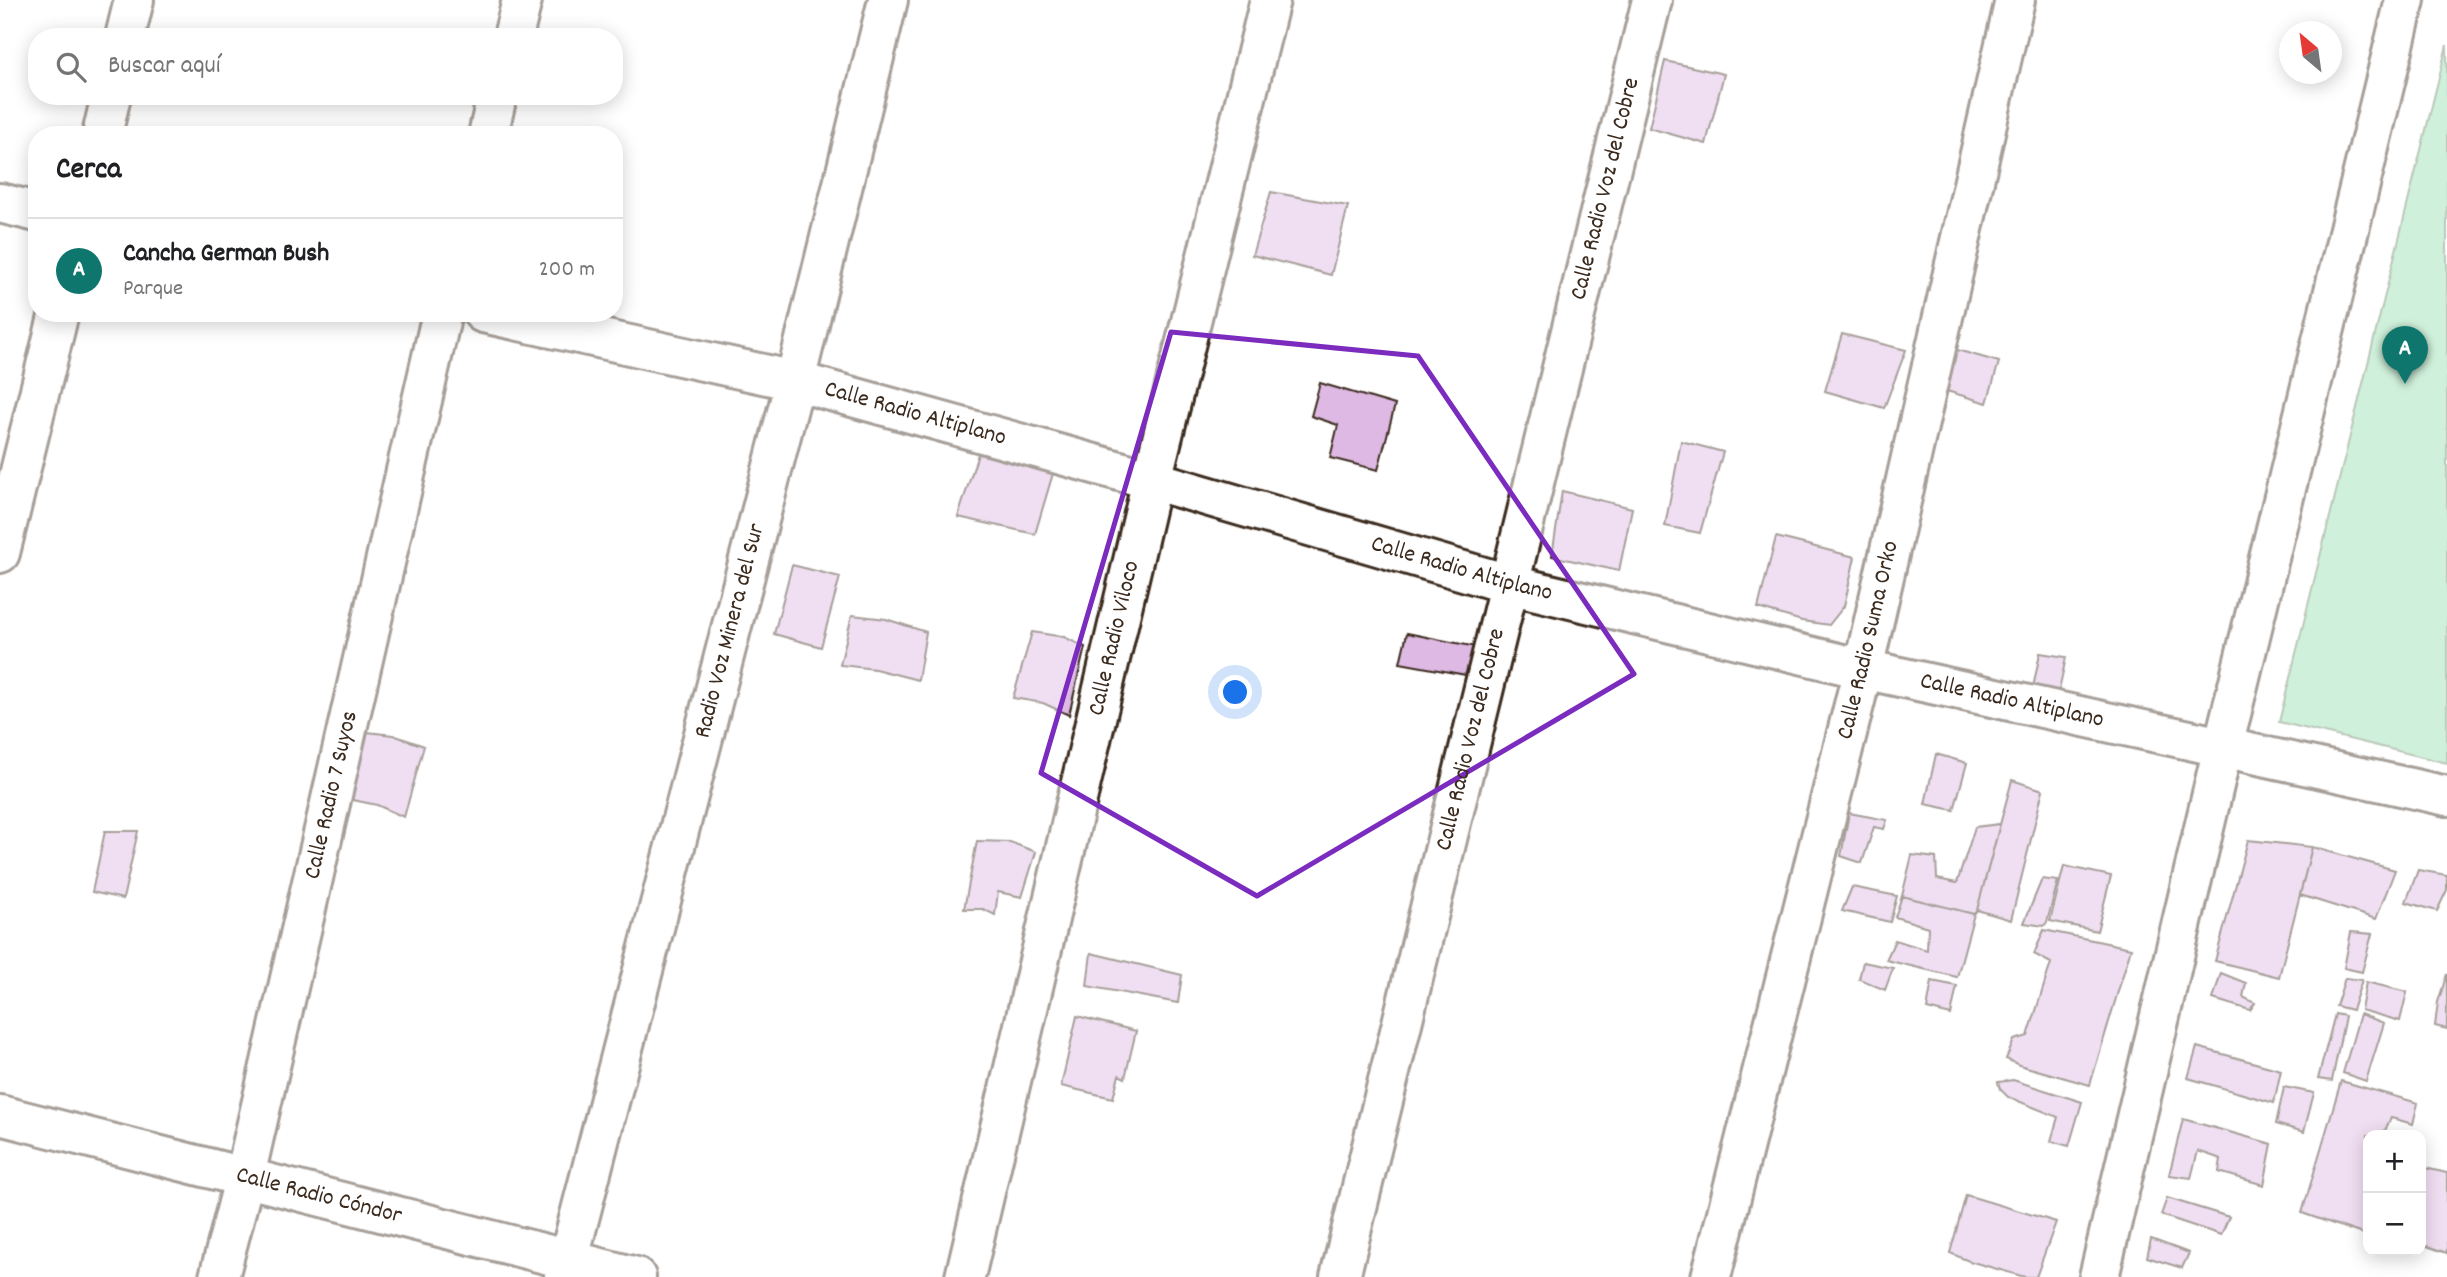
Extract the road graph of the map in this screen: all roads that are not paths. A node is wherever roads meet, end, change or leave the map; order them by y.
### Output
1 (134, 0) edge
2 (522, 0) edge
3 (888, 0) edge
4 (1270, 0) edge
5 (1652, 0) edge
6 (2015, 0) edge
7 (2405, 0) edge
8 (127, 28) edge
9 (515, 28) edge
10 (109, 105) edge
11 (496, 105) edge
12 (104, 126) edge
13 (490, 126) edge
14 (0, 203) edge
15 (28, 210) edge
16 (57, 322) edge
17 (440, 322) edge
18 (524, 322) edge
19 (795, 381) junction
20 (1153, 480) junction
21 (0, 553) edge
22 (1508, 584) junction
23 (1863, 669) junction
24 (2223, 747) junction
25 (2447, 796) edge
26 (0, 1115) edge
27 (245, 1176) junction
28 (566, 1269) edge
29 (219, 1277) edge
30 (636, 1277) edge
31 (965, 1277) edge
32 (1340, 1277) edge
33 (1711, 1277) edge
34 (2099, 1277) edge

1 - 8 street
2 - 9 street
3 - 19 street, Radio Voz Minera del Sur
4 - 20 street, Calle Radio Viloco
5 - 22 street, Calle Radio Voz del Cobre
6 - 23 street, Calle Radio Suma Orko
7 - 24 street
10 - 12 street
11 - 13 street
14 - 15 street
16 - 21 street
17 - 27 street, Calle Radio 7 Suyos
18 - 19 street, Calle Radio Altiplano
19 - 20 street, Calle Radio Altiplano
19 - 28 street, Radio Voz Minera del Sur
20 - 22 street, Calle Radio Altiplano
20 - 31 street, Calle Radio Viloco
22 - 23 street, Calle Radio Altiplano
22 - 32 street, Calle Radio Voz del Cobre
23 - 24 street, Calle Radio Altiplano
23 - 33 street, Calle Radio Suma Orko
24 - 25 street, Calle Radio Altiplano
24 - 34 street
26 - 27 street, Calle Radio Cóndor
27 - 28 street, Calle Radio Cóndor
27 - 29 street, Calle Radio 7 Suyos
28 - 30 street, Calle Radio Cóndor

